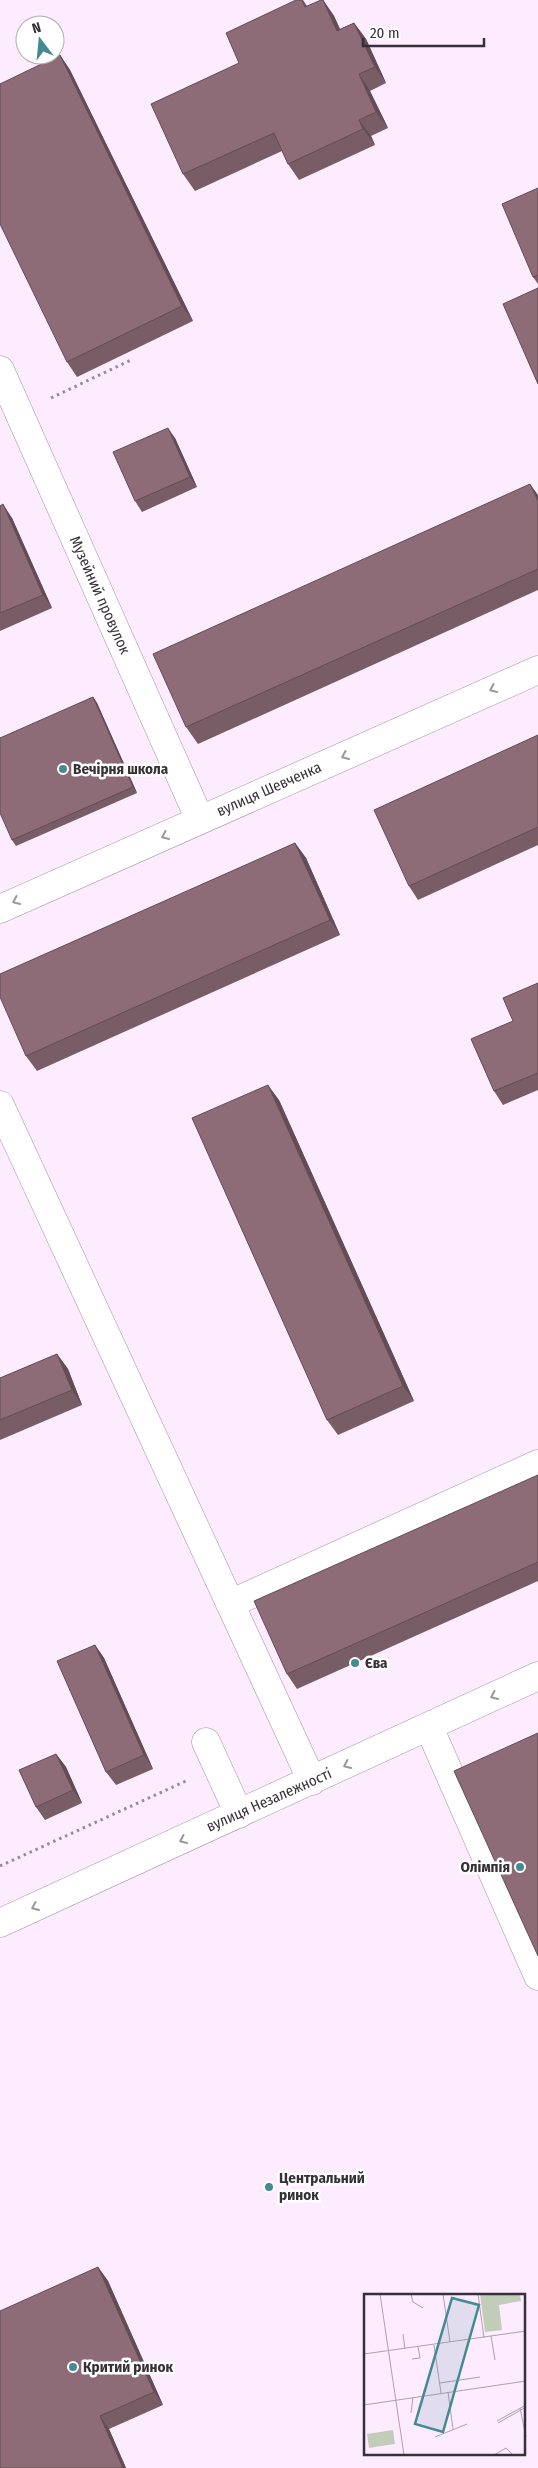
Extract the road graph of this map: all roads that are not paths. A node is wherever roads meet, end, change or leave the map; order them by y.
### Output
1 (0, 370) edge
2 (538, 670) edge
3 (200, 820) junction
4 (0, 908) edge
5 (0, 1105) edge
6 (538, 1464) edge
7 (230, 1604) junction
8 (538, 1676) edge
9 (429, 1727) junction
10 (206, 1742) dead end
11 (312, 1781) junction
12 (239, 1814) junction
13 (0, 1923) edge
14 (538, 1976) edge

1 - 3 street, Музейний провулок
2 -> 3 street, вулиця Шевченка
3 -> 4 street, вулиця Шевченка
5 - 7 street
6 - 7 street
7 - 11 street
8 -> 9 street, вулиця Незалежності
9 -> 11 street, вулиця Незалежності
9 - 14 street
10 - 12 street
11 - 12 street, вулиця Незалежності
12 -> 13 street, вулиця Незалежності

